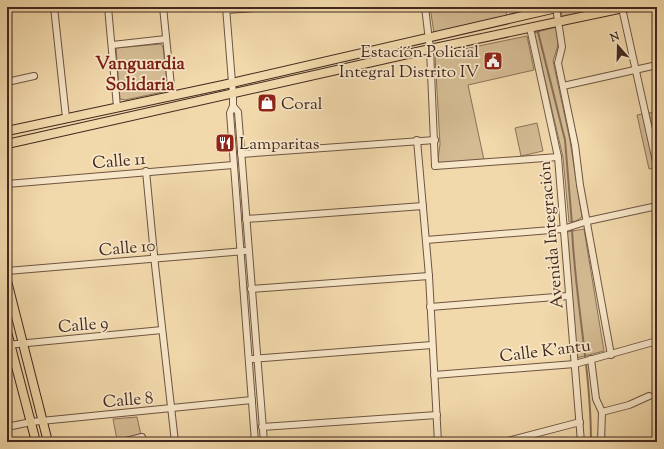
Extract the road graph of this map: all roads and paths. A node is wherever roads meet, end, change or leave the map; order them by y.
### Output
1 (54, 7) edge
2 (108, 7) edge
3 (163, 7) edge
4 (272, 7) edge
5 (425, 7) edge
6 (524, 7) edge
7 (557, 7) edge
8 (226, 8) edge
9 (625, 8) edge
10 (532, 14) junction
11 (559, 22) junction
12 (535, 27) junction
13 (430, 38) junction
14 (166, 39) junction
15 (112, 45) junction
16 (430, 49) junction
17 (657, 65) edge
18 (636, 69) junction
19 (34, 76) dead end
20 (7, 82) edge
21 (231, 83) junction
22 (563, 86) junction
23 (233, 95) junction
24 (172, 96) junction
25 (233, 106) junction
26 (117, 107) junction
27 (66, 118) junction
28 (7, 131) edge
29 (417, 140) junction
30 (435, 140) junction
31 (7, 144) edge
32 (241, 154) junction
33 (558, 157) junction
34 (234, 165) junction
35 (657, 166) edge
36 (146, 171) junction
37 (7, 184) edge
38 (423, 206) junction
39 (657, 208) edge
40 (246, 219) junction
41 (588, 221) junction
42 (563, 229) junction
43 (426, 240) junction
44 (248, 251) junction
45 (241, 252) junction
46 (154, 259) junction
47 (7, 271) edge
48 (428, 276) junction
49 (7, 281) edge
50 (251, 289) junction
51 (568, 296) junction
52 (430, 306) junction
53 (162, 330) junction
54 (7, 332) edge
55 (657, 341) edge
56 (23, 343) junction
57 (9, 345) edge
58 (432, 345) junction
59 (611, 355) junction
60 (256, 358) junction
61 (248, 359) junction
62 (587, 360) junction
63 (575, 364) junction
64 (434, 375) junction
65 (649, 396) dead end
66 (252, 400) junction
67 (172, 409) junction
68 (602, 412) junction
69 (437, 415) junction
70 (44, 421) junction
71 (31, 422) junction
72 (580, 422) junction
73 (262, 427) junction
74 (7, 428) edge
75 (142, 438) dead end
76 (36, 442) edge
77 (48, 442) edge
78 (122, 442) edge
79 (175, 442) edge
80 (255, 442) edge
81 (264, 442) edge
82 (438, 442) edge
83 (504, 442) edge
84 (581, 442) edge
85 (601, 442) edge

1 - 27 street
2 - 15 street
3 - 14 street
4 - 8 street
5 - 13 street
6 - 10 street
7 - 10 main road
7 - 11 street, Avenida Integración
8 - 21 street
9 - 11 main road
9 - 18 street
10 - 13 main road
11 - 12 main road
11 - 22 street, Avenida Integración
12 - 16 main road
12 - 33 street, Avenida Integración
13 - 16 street
13 - 21 main road
14 - 15 street
14 - 24 street
15 - 26 street
16 - 23 main road
16 - 30 street
17 - 18 street
18 - 22 street
18 - 35 street
19 - 20 street
21 - 23 street
21 - 24 main road
22 - 41 street, Avenida Integración
23 - 25 street
23 - 31 main road
24 - 26 main road
25 - 32 street
25 - 34 street
26 - 27 main road
27 - 28 main road
29 - 30 street
29 - 32 street
29 - 38 street
30 - 33 street
32 - 40 street
33 - 42 street, Avenida Integración
34 - 36 street, Calle 11
34 - 45 street
36 - 37 street, Calle 11
36 - 46 street
38 - 40 street
38 - 43 street
39 - 41 street
40 - 44 street
41 - 42 street
41 - 59 street, Avenida Integración
42 - 43 street
42 - 51 street, Avenida Integración
43 - 48 street
44 - 45 street, Calle 10
44 - 50 street
45 - 46 street, Calle 10
45 - 61 street
46 - 47 street, Calle 10
46 - 53 street
48 - 50 street
48 - 52 street
49 - 56 main road
50 - 60 street
51 - 52 street
51 - 63 street, Avenida Integración
52 - 58 street
53 - 56 street, Calle 9
53 - 67 street
54 - 57 main road
55 - 59 street, Calle K'antu
56 - 57 street, Calle 9
56 - 70 main road
57 - 71 main road
58 - 60 street
58 - 64 street
59 - 62 street, Calle K'antu
60 - 61 street
60 - 73 street
61 - 66 street
62 - 63 street, Calle K'antu
62 - 68 street
63 - 64 street, Calle K'antu
63 - 72 street, Avenida Integración
64 - 69 street
65 - 68 street
66 - 67 street, Calle 8
66 - 80 street
67 - 70 street, Calle 8
67 - 79 street
68 - 85 street
69 - 73 street
69 - 82 street
70 - 71 street, Calle 8
70 - 77 main road
71 - 74 street, Calle 8
71 - 76 main road
72 - 83 street
72 - 84 street, Avenida Integración
73 - 81 street
75 - 78 street

